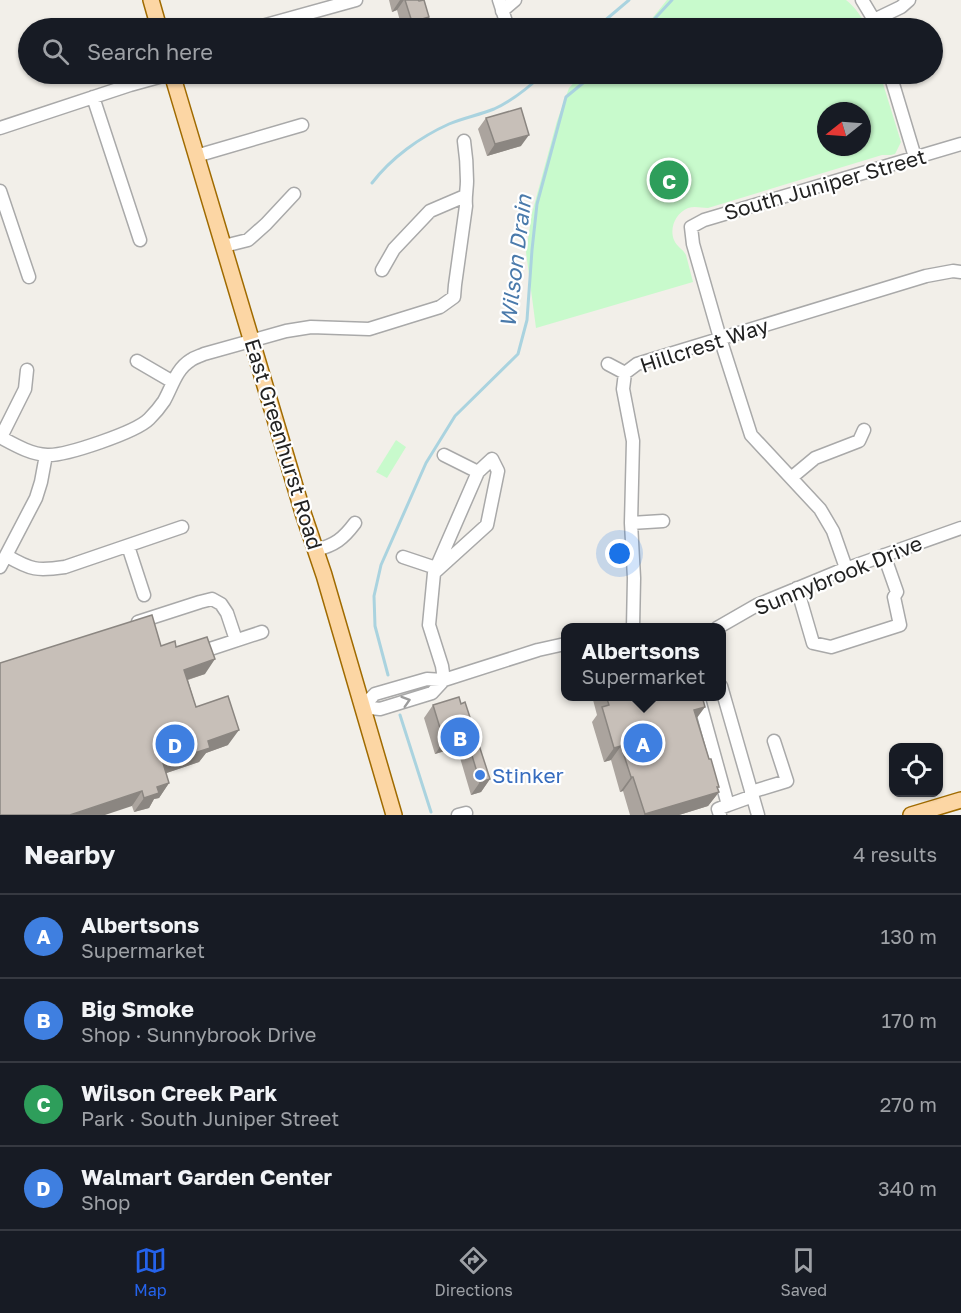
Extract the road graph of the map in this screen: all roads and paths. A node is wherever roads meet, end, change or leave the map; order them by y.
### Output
1 (151, 0) edge
2 (356, 0) edge
3 (515, 0) edge
4 (862, 0) edge
5 (909, 0) edge
6 (501, 6) edge
7 (156, 18) edge
8 (291, 18) edge
9 (872, 18) edge
10 (884, 18) edge
11 (137, 84) edge
12 (174, 84) edge
13 (893, 84) edge
14 (93, 97) junction
15 (302, 124) dead end
16 (0, 128) edge
17 (464, 141) dead end
18 (961, 144) edge
19 (196, 156) junction
20 (915, 158) junction
21 (0, 191) edge
22 (294, 194) dead end
23 (465, 196) junction
24 (140, 240) dead end
25 (224, 246) junction
26 (382, 270) dead end
27 (961, 273) edge
28 (29, 277) dead end
29 (720, 338) junction
30 (253, 341) junction
31 (138, 361) dead end
32 (608, 364) dead end
33 (27, 370) dead end
34 (625, 373) junction
35 (173, 382) junction
36 (864, 430) dead end
37 (0, 437) edge
38 (46, 455) junction
39 (444, 455) dead end
40 (478, 472) junction
41 (791, 478) junction
42 (663, 521) dead end
43 (355, 523) dead end
44 (631, 523) junction
45 (182, 528) dead end
46 (961, 528) edge
47 (128, 546) junction
48 (316, 550) junction
49 (884, 555) junction
50 (7, 556) junction
51 (403, 557) dead end
52 (0, 567) edge
53 (846, 568) junction
54 (435, 571) junction
55 (797, 588) junction
56 (144, 596) dead end
57 (633, 623) edge
58 (724, 623) edge
59 (122, 627) edge
60 (262, 632) dead end
61 (236, 640) junction
62 (561, 645) edge
63 (207, 650) edge
64 (444, 680) junction
65 (699, 701) edge
66 (725, 701) edge
67 (362, 707) junction
68 (774, 741) dead end
69 (752, 794) junction
70 (961, 800) edge
71 (728, 805) junction
72 (394, 815) edge
73 (720, 815) edge
74 (758, 815) edge
75 (911, 815) edge

1 - 7 main road
2 - 8 street
3 - 6 street
4 - 9 street
5 - 10 street
11 - 14 street
12 - 19 main road, East Greenhurst Road
13 - 20 street
14 - 16 street
14 - 24 street
15 - 19 street
17 - 23 street
18 - 20 street, South Juniper Street
19 - 25 main road, East Greenhurst Road
20 - 29 street, South Juniper Street
21 - 28 street
22 - 25 street
23 - 26 street
23 - 30 street
25 - 30 main road, East Greenhurst Road
27 - 29 street, Hillcrest Way
29 - 34 street, Hillcrest Way
29 - 41 street
30 - 35 street
30 - 48 main road, East Greenhurst Road
31 - 35 street
32 - 34 street
33 - 37 street
34 - 44 street, Hillcrest Way
35 - 38 street
36 - 41 street
37 - 38 street
38 - 50 street
39 - 40 street
40 - 54 street
40 - 54 street
41 - 53 street
42 - 44 street
43 - 48 street
44 - 57 street, Hillcrest Way
45 - 47 street
46 - 49 street, Sunnybrook Drive
47 - 50 street
47 - 56 street
48 - 67 main road, East Greenhurst Road
49 - 53 street, Sunnybrook Drive
49 - 55 street
50 - 52 street
51 - 54 street
53 - 55 street, Sunnybrook Drive
54 - 64 street
55 - 58 street, Sunnybrook Drive
59 - 61 street
60 - 61 street
61 - 63 street
62 - 64 street
64 - 67 street
65 - 71 street
66 - 69 street
67 - 72 main road, East Greenhurst Road
68 - 69 street
69 - 71 street
69 - 74 street
70 - 75 main road
71 - 73 street

